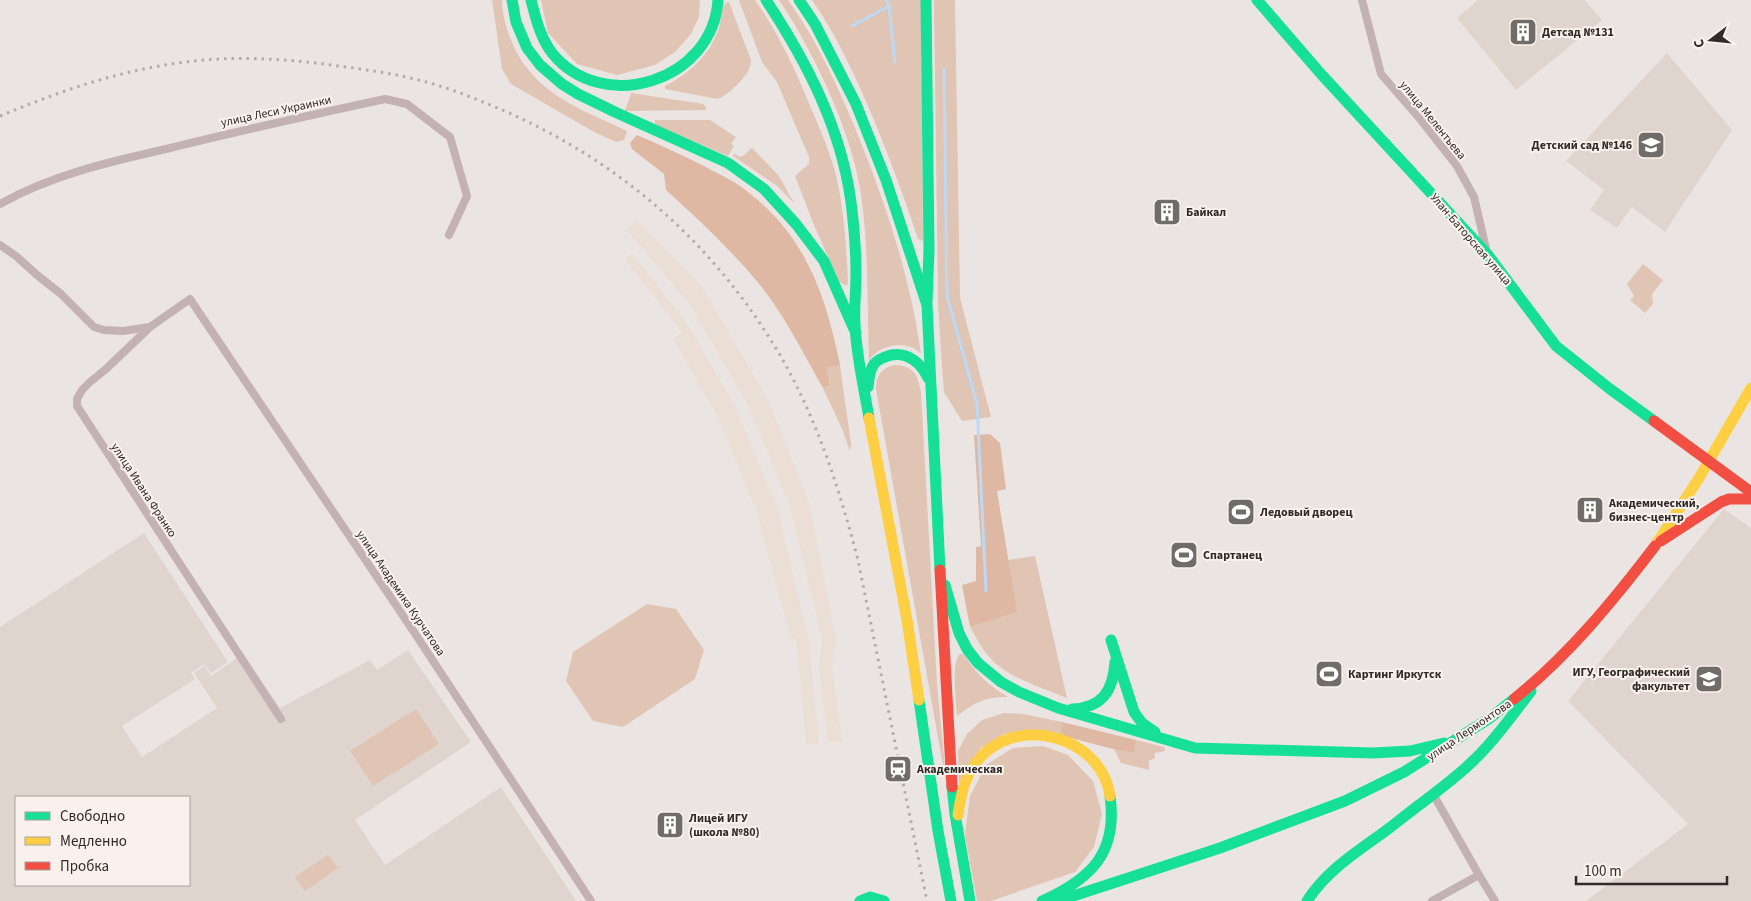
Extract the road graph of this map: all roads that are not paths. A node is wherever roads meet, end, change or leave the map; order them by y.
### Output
1 (512, 0) edge
2 (531, 0) edge
3 (718, 0) edge
4 (766, 0) edge
5 (798, 0) edge
6 (926, 0) edge
7 (1256, 0) edge
8 (1362, 0) edge
9 (0, 204) edge
10 (449, 236) dead end
11 (0, 246) edge
12 (1488, 255) junction
13 (190, 300) joint
14 (927, 305) junction
15 (150, 327) junction
16 (855, 332) junction
17 (930, 383) junction
18 (1751, 388) edge
19 (868, 409) junction
20 (1709, 461) junction
21 (1751, 492) edge
22 (1751, 499) edge
23 (1658, 543) junction
24 (939, 552) junction
25 (1543, 676) junction
26 (1058, 708) junction
27 (281, 719) dead end
28 (1473, 729) junction
29 (1172, 740) junction
30 (1433, 794) junction
31 (958, 834) junction
32 (1480, 875) junction
33 (591, 901) edge
34 (860, 901) edge
35 (884, 901) edge
36 (951, 901) edge
37 (970, 901) edge
38 (1042, 901) edge
39 (1058, 901) edge
40 (1307, 901) edge
41 (1432, 901) edge
42 (1495, 901) edge

1 - 16 main road
2 - 3 main road
4 - 16 main road
5 - 14 main road
6 - 14 main road
7 - 12 main road, Улан-Баторская улица
8 - 12 street, улица Мелентьева
9 - 10 street, улица Леси Украинки
11 - 15 street
12 - 20 main road, Улан-Баторская улица
13 - 15 street, улица Ивана Франко
13 - 33 street, улица Академика Курчатова
14 - 17 main road
15 - 27 street, улица Ивана Франко
16 - 19 main road
17 - 19 main road
17 - 24 main road
18 - 20 main road, улица Лермонтова
19 - 36 main road
20 - 21 main road, Улан-Баторская улица
20 - 23 main road, улица Лермонтова
22 - 23 main road
23 - 25 main road, улица Лермонтова
24 - 26 main road
24 - 31 main road
25 - 28 main road, улица Лермонтова
25 - 30 main road
26 - 29 main road
26 - 29 main road
28 - 29 main road
28 - 39 main road, улица Лермонтова
30 - 32 street
30 - 40 main road
31 - 37 main road
31 - 38 main road
32 - 41 street
32 - 42 street
34 - 35 main road

